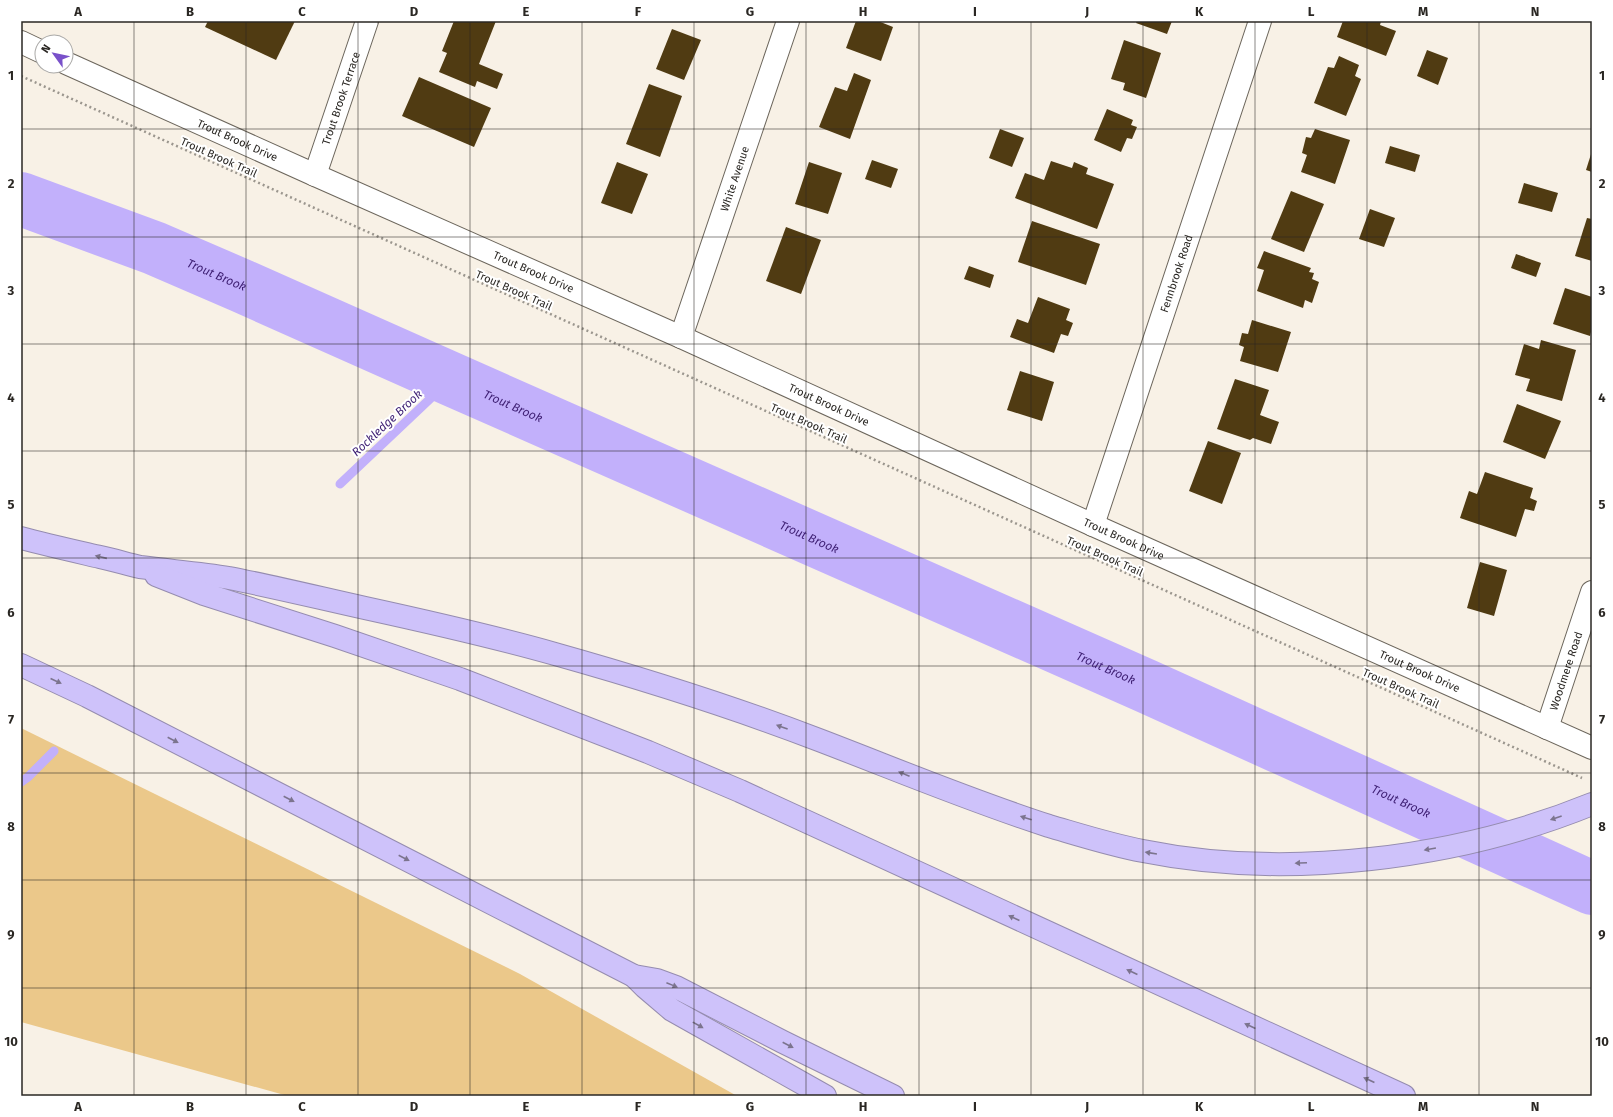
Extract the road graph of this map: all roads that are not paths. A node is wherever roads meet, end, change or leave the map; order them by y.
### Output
1 (366, 21) edge
2 (788, 21) edge
3 (1260, 21) edge
4 (21, 42) edge
5 (34, 48) edge
6 (74, 66) edge
7 (315, 175) junction
8 (681, 337) junction
9 (1093, 525) junction
10 (21, 538) edge
11 (139, 566) junction
12 (1592, 592) edge
13 (21, 665) edge
14 (1547, 728) junction
15 (1592, 748) edge
16 (1592, 804) edge
17 (634, 976) junction
18 (825, 1096) edge
19 (893, 1096) edge
20 (1404, 1096) edge

1 - 7 main road, Trout Brook Terrace
2 - 8 main road, White Avenue
3 - 9 main road, Fennbrook Road
4 - 5 main road
6 - 7 main road, Trout Brook Drive
7 - 8 main road, Trout Brook Drive
8 - 9 main road, Trout Brook Drive
9 - 14 main road, Trout Brook Drive
11 -> 10 highway
16 -> 11 highway
20 -> 11 highway
12 - 14 main road, Woodmere Road
13 -> 17 highway
14 - 15 main road, Trout Brook Drive
17 -> 18 highway
17 -> 19 highway

